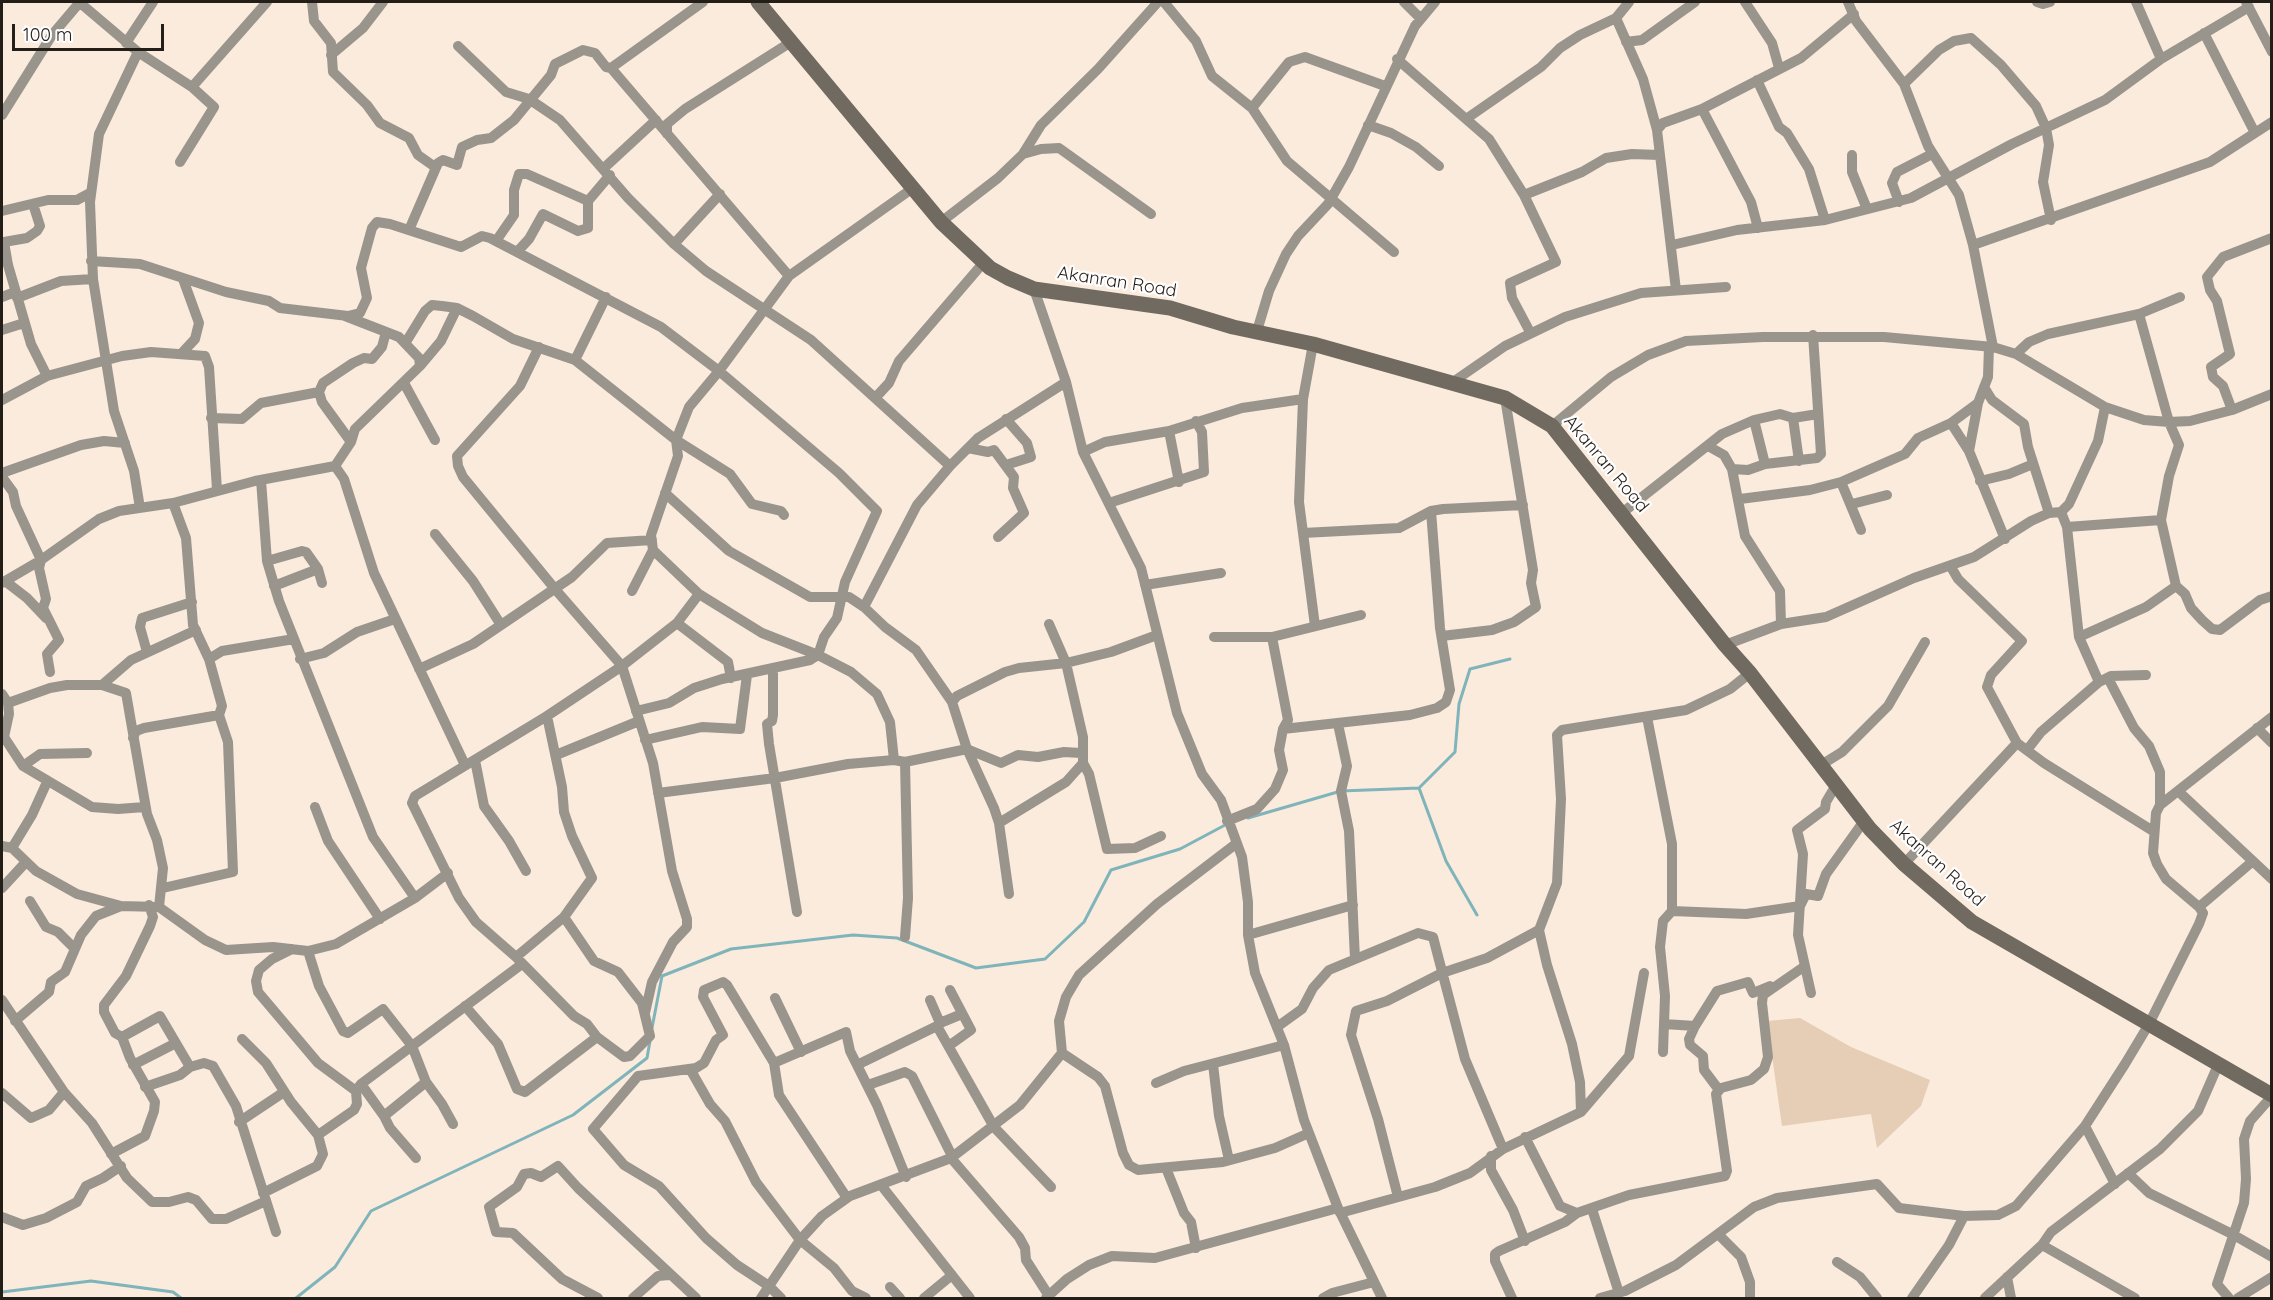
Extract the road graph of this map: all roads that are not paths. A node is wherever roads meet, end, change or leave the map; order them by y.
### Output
1 (79, 2) edge
2 (153, 2) edge
3 (267, 2) edge
4 (312, 2) edge
5 (381, 2) edge
6 (703, 2) edge
7 (758, 2) edge
8 (1158, 2) edge
9 (1164, 2) edge
10 (1404, 2) edge
11 (1435, 2) edge
12 (1629, 2) edge
13 (1695, 2) edge
14 (1745, 2) edge
15 (1848, 2) edge
16 (2037, 2) edge
17 (2050, 2) edge
18 (2136, 2) edge
19 (2248, 4) edge
20 (1854, 14) junction
21 (1616, 18) junction
22 (1421, 19) junction
23 (2204, 33) junction
24 (791, 42) junction
25 (1626, 42) junction
26 (126, 43) junction
27 (458, 46) dead end
28 (138, 52) junction
29 (2271, 52) edge
30 (331, 55) junction
31 (2161, 58) junction
32 (1397, 59) junction
33 (611, 68) junction
34 (1779, 68) junction
35 (1757, 80) junction
36 (1904, 84) junction
37 (1385, 86) junction
38 (192, 87) junction
39 (529, 99) junction
40 (1252, 108) junction
41 (1702, 109) junction
42 (2, 115) edge
43 (1466, 119) junction
44 (653, 122) junction
45 (2271, 122) edge
46 (1368, 125) junction
47 (2046, 128) junction
48 (1657, 130) junction
49 (2255, 132) junction
50 (667, 134) junction
51 (1023, 154) junction
52 (1932, 154) junction
53 (1659, 155) junction
54 (1852, 155) dead end
55 (180, 162) dead end
56 (1439, 166) dead end
57 (435, 167) junction
58 (607, 171) junction
59 (1946, 178) junction
60 (914, 188) junction
61 (90, 193) junction
62 (720, 194) junction
63 (1524, 195) junction
64 (1331, 198) junction
65 (588, 201) junction
66 (1899, 202) junction
67 (33, 204) junction
68 (1868, 210) junction
69 (2, 211) edge
70 (1151, 214) dead end
71 (1825, 220) junction
72 (2051, 220) junction
73 (941, 222) junction
74 (1758, 228) junction
75 (409, 230) junction
76 (2271, 238) edge
77 (496, 241) junction
78 (674, 244) junction
79 (1672, 245) junction
80 (1973, 245) junction
81 (2, 251) edge
82 (517, 252) junction
83 (1394, 252) dead end
84 (91, 261) junction
85 (984, 262) junction
86 (8, 265) junction
87 (789, 276) junction
88 (93, 279) junction
89 (183, 279) junction
90 (1726, 288) dead end
91 (1034, 289) junction
92 (1676, 290) junction
93 (16, 295) junction
94 (2, 297) edge
95 (606, 297) junction
96 (2180, 297) dead end
97 (457, 309) junction
98 (766, 309) junction
99 (332, 311) dead end
100 (2139, 314) junction
101 (348, 316) junction
102 (24, 323) junction
103 (2, 330) edge
104 (1257, 330) junction
105 (386, 332) junction
106 (1530, 332) junction
107 (1813, 335) junction
108 (406, 342) junction
109 (1313, 344) junction
110 (539, 347) junction
111 (1991, 347) junction
112 (182, 352) junction
113 (2016, 354) junction
114 (575, 360) junction
115 (107, 361) junction
116 (420, 366) junction
117 (719, 371) junction
118 (47, 376) junction
119 (1066, 382) junction
120 (404, 383) junction
121 (1450, 384) junction
122 (1984, 387) junction
123 (319, 392) junction
124 (2271, 394) edge
125 (4, 395) edge
126 (876, 397) junction
127 (1505, 398) junction
128 (1303, 399) junction
129 (1978, 404) junction
130 (2105, 407) junction
131 (2232, 410) junction
132 (1818, 414) junction
133 (211, 418) junction
134 (1793, 418) junction
135 (1006, 419) junction
136 (1754, 420) junction
137 (1196, 421) junction
138 (2169, 422) junction
139 (1951, 423) junction
140 (1551, 426) junction
141 (1169, 430) junction
142 (435, 440) dead end
143 (676, 440) junction
144 (351, 442) junction
145 (125, 443) junction
146 (1708, 446) junction
147 (968, 448) junction
148 (1969, 451) junction
149 (1083, 452) junction
150 (1799, 461) junction
151 (1765, 464) junction
152 (2033, 464) junction
153 (1006, 465) junction
154 (335, 466) junction
155 (950, 466) junction
156 (1732, 469) junction
157 (2, 475) edge
158 (261, 480) junction
159 (1980, 481) junction
160 (1179, 482) junction
161 (1841, 482) junction
162 (218, 490) junction
163 (665, 493) junction
164 (1887, 495) dead end
165 (1740, 499) junction
166 (173, 503) junction
167 (1109, 503) junction
168 (1852, 504) junction
169 (1523, 505) junction
170 (140, 507) junction
171 (1431, 511) junction
172 (2061, 512) junction
173 (1622, 513) junction
174 (2049, 513) junction
175 (784, 515) dead end
176 (2162, 520) junction
177 (2067, 527) junction
178 (1861, 530) dead end
179 (1303, 533) junction
180 (435, 534) dead end
181 (998, 537) dead end
182 (2005, 539) junction
183 (652, 545) junction
184 (40, 560) junction
185 (267, 561) junction
186 (1951, 567) junction
187 (318, 569) junction
188 (1221, 573) dead end
189 (3, 582) edge
190 (322, 583) dead end
191 (1145, 585) junction
192 (274, 586) junction
193 (2176, 586) junction
194 (555, 589) junction
195 (632, 591) dead end
196 (699, 594) junction
197 (2271, 596) edge
198 (842, 597) junction
199 (192, 602) junction
200 (864, 606) junction
201 (1361, 615) dead end
202 (396, 619) junction
203 (48, 620) junction
204 (676, 623) junction
205 (1049, 624) dead end
206 (1781, 624) junction
207 (501, 625) junction
208 (1315, 626) junction
209 (196, 630) junction
210 (1158, 635) junction
211 (1442, 636) junction
212 (1214, 637) dead end
213 (1272, 637) junction
214 (2079, 637) junction
215 (294, 639) junction
216 (1925, 642) dead end
217 (1725, 645) junction
218 (147, 652) junction
219 (818, 655) junction
220 (209, 659) junction
221 (300, 659) junction
222 (1066, 663) junction
223 (622, 666) junction
224 (419, 669) junction
225 (773, 669) junction
226 (50, 672) dead end
227 (1750, 673) junction
228 (747, 675) junction
229 (2146, 675) dead end
230 (731, 678) junction
231 (2104, 680) junction
232 (102, 686) junction
233 (5, 699) edge
234 (952, 702) junction
235 (219, 715) junction
236 (546, 716) junction
237 (638, 716) junction
238 (1647, 717) junction
239 (2271, 717) edge
240 (1338, 724) junction
241 (2257, 728) junction
242 (1283, 729) junction
243 (133, 738) junction
244 (645, 740) junction
245 (2017, 743) junction
246 (2271, 743) edge
247 (967, 748) junction
248 (2027, 750) junction
249 (87, 753) dead end
250 (556, 755) junction
251 (1082, 758) junction
252 (899, 761) junction
253 (470, 762) junction
254 (1821, 765) junction
255 (23, 766) junction
256 (775, 778) junction
257 (47, 782) junction
258 (1836, 785) junction
259 (2178, 791) junction
260 (658, 793) junction
261 (2160, 805) junction
262 (146, 807) junction
263 (315, 807) dead end
264 (1864, 821) junction
265 (999, 823) junction
266 (1229, 824) junction
267 (2153, 831) junction
268 (1161, 836) dead end
269 (1237, 843) junction
270 (7, 847) edge
271 (2253, 861) junction
272 (26, 862) junction
273 (1904, 864) junction
274 (526, 871) dead end
275 (448, 873) junction
276 (2271, 879) edge
277 (2, 888) edge
278 (163, 888) junction
279 (1009, 894) dead end
280 (415, 898) junction
281 (30, 901) dead end
282 (1353, 904) junction
283 (121, 906) junction
284 (154, 906) junction
285 (1800, 906) junction
286 (2199, 907) junction
287 (1672, 911) junction
288 (797, 912) dead end
289 (564, 917) junction
290 (380, 919) junction
291 (1539, 930) junction
292 (1248, 935) junction
293 (905, 938) dead end
294 (75, 949) junction
295 (292, 949) junction
296 (308, 951) junction
297 (1355, 959) junction
298 (519, 960) junction
299 (1805, 966) junction
300 (1442, 973) junction
301 (1644, 973) dead end
302 (1778, 983) junction
303 (950, 990) dead end
304 (1811, 993) dead end
305 (775, 998) dead end
306 (2, 1000) edge
307 (930, 1000) dead end
308 (465, 1006) junction
309 (645, 1013) junction
310 (962, 1014) junction
311 (9, 1018) edge
312 (1664, 1023) junction
313 (2149, 1024) junction
314 (939, 1025) junction
315 (1695, 1026) junction
316 (1277, 1027) junction
317 (122, 1037) junction
318 (597, 1037) junction
319 (242, 1039) dead end
320 (176, 1043) junction
321 (950, 1045) junction
322 (1284, 1045) junction
323 (412, 1046) junction
324 (801, 1052) junction
325 (1664, 1052) dead end
326 (1062, 1053) junction
327 (774, 1063) junction
328 (1213, 1064) junction
329 (133, 1065) junction
330 (857, 1065) junction
331 (2218, 1065) junction
332 (190, 1067) junction
333 (690, 1069) junction
334 (426, 1082) junction
335 (1156, 1083) dead end
336 (868, 1085) junction
337 (146, 1087) junction
338 (358, 1087) junction
339 (1719, 1090) junction
340 (2269, 1091) edge
341 (64, 1092) junction
342 (284, 1092) junction
343 (2, 1093) edge
344 (1581, 1112) junction
345 (384, 1116) junction
346 (239, 1122) junction
347 (453, 1124) dead end
348 (2085, 1126) junction
349 (994, 1127) junction
350 (1309, 1133) junction
351 (318, 1135) junction
352 (1525, 1137) junction
353 (1503, 1149) junction
354 (111, 1154) junction
355 (1491, 1156) junction
356 (952, 1157) junction
357 (416, 1158) dead end
358 (1230, 1160) junction
359 (121, 1166) junction
360 (1166, 1168) junction
361 (2128, 1173) junction
362 (906, 1177) junction
363 (2115, 1184) junction
364 (881, 1185) junction
365 (1051, 1187) dead end
366 (265, 1197) junction
367 (1398, 1197) junction
368 (847, 1198) junction
369 (1592, 1209) junction
370 (1339, 1211) junction
371 (1577, 1213) junction
372 (1964, 1216) junction
373 (2, 1217) edge
374 (276, 1232) dead end
375 (1718, 1234) junction
376 (2232, 1234) junction
377 (800, 1240) junction
378 (1525, 1241) junction
379 (2042, 1245) junction
380 (1196, 1248) junction
381 (2271, 1257) edge
382 (1837, 1262) dead end
383 (669, 1275) junction
384 (952, 1275) junction
385 (2007, 1277) junction
386 (2271, 1277) edge
387 (1374, 1282) junction
388 (769, 1286) junction
389 (890, 1287) dead end
390 (583, 1291) junction
391 (1624, 1294) edge
392 (848, 1295) edge
393 (1047, 1297) edge
394 (574, 1299) edge
395 (598, 1299) edge
396 (633, 1299) edge
397 (696, 1299) edge
398 (761, 1299) edge
399 (781, 1299) edge
400 (866, 1299) edge
401 (900, 1299) edge
402 (924, 1299) edge
403 (970, 1299) edge
404 (1323, 1299) edge
405 (1382, 1299) edge
406 (1512, 1299) edge
407 (1600, 1299) edge
408 (1750, 1299) edge
409 (1877, 1299) edge
410 (1912, 1299) edge
411 (1985, 1299) edge
412 (2012, 1299) edge
413 (2135, 1299) edge
414 (2229, 1299) edge
415 (2238, 1299) edge

1 - 26 street
1 - 42 street
2 - 26 street
3 - 38 street
4 - 30 street
5 - 30 street
6 - 33 street
7 - 24 main road, Akanran Road
8 - 51 street
9 - 40 street
10 - 22 street
11 - 22 street
12 - 21 street
13 - 25 street
14 - 34 street
15 - 20 street
16 - 17 street
18 - 31 street
19 - 23 street
19 - 29 street
20 - 34 street
20 - 36 street
21 - 25 street
21 - 43 street
22 - 32 street
23 - 31 street
23 - 49 street
24 - 50 street
24 - 60 main road, Akanran Road
25 - 48 street
26 - 28 street
27 - 39 street
28 - 38 street
28 - 61 street
30 - 57 street
31 - 47 street
32 - 37 street
32 - 43 street
33 - 39 street
33 - 44 street
34 - 35 street
35 - 41 street
35 - 71 street
36 - 47 street
36 - 52 street
37 - 40 street
37 - 46 street
38 - 55 street
39 - 57 street
39 - 58 street
40 - 64 street
41 - 48 street
41 - 74 street
43 - 63 street
44 - 50 street
44 - 58 street
45 - 49 street
46 - 56 street
46 - 64 street
47 - 59 street
47 - 72 street
48 - 53 street
49 - 72 street
50 - 62 street
51 - 70 street
51 - 73 street
52 - 59 street
52 - 66 street
53 - 63 street
53 - 79 street
54 - 68 street
57 - 75 street
58 - 65 street
58 - 78 street
59 - 66 street
59 - 80 street
60 - 73 main road, Akanran Road
60 - 87 street
61 - 67 street
61 - 84 street
62 - 78 street
62 - 87 street
63 - 106 street
64 - 83 street
64 - 104 street
65 - 77 street
65 - 82 street
66 - 68 street
67 - 69 street
67 - 86 street
68 - 71 street
71 - 74 street
72 - 80 street
73 - 85 main road, Akanran Road
74 - 79 street
75 - 77 street
75 - 101 street
76 - 131 street
77 - 82 street
78 - 98 street
79 - 92 street
80 - 111 street
81 - 86 street
82 - 95 street
84 - 88 street
84 - 89 street
85 - 91 main road, Akanran Road
85 - 126 street
86 - 93 street
87 - 98 street
88 - 93 street
88 - 115 street
89 - 101 street
89 - 112 street
90 - 92 street
91 - 104 main road, Akanran Road
91 - 119 street
92 - 106 street
93 - 94 street
93 - 102 street
95 - 114 street
95 - 117 street
96 - 100 street
97 - 108 street
97 - 110 street
97 - 116 street
98 - 117 street
98 - 126 street
99 - 101 street
100 - 113 street
100 - 138 street
101 - 105 street
102 - 103 street
102 - 118 street
104 - 109 main road, Akanran Road
105 - 108 street
105 - 123 street
106 - 121 street
107 - 111 street
107 - 132 street
107 - 140 street
108 - 116 street
109 - 121 main road, Akanran Road
109 - 128 street
110 - 114 street
110 - 194 street
111 - 113 street
111 - 122 street
112 - 115 street
112 - 133 street
113 - 130 street
114 - 143 street
115 - 118 street
115 - 145 street
116 - 120 street
117 - 143 street
117 - 198 street
118 - 125 street
119 - 135 street
119 - 149 street
120 - 142 street
120 - 144 street
121 - 127 main road, Akanran Road
122 - 129 street
122 - 152 street
123 - 133 street
123 - 144 street
124 - 131 street
126 - 155 street
127 - 140 main road, Akanran Road
127 - 169 street
128 - 137 street
128 - 179 street
129 - 139 street
129 - 148 street
130 - 138 street
130 - 172 street
131 - 138 street
132 - 134 street
132 - 150 street
133 - 162 street
134 - 136 street
134 - 150 street
135 - 147 street
135 - 153 street
136 - 146 street
136 - 151 street
137 - 141 street
137 - 160 street
138 - 176 street
139 - 148 street
139 - 161 street
140 - 173 main road, Akanran Road
141 - 149 street
141 - 160 street
143 - 163 street
143 - 175 street
144 - 154 street
145 - 157 street
145 - 170 street
146 - 156 street
146 - 173 street
147 - 153 street
147 - 155 street
148 - 159 street
149 - 167 street
150 - 151 street
151 - 156 street
152 - 159 street
152 - 174 street
153 - 181 street
154 - 158 street
154 - 202 street
155 - 200 street
156 - 165 street
157 - 184 street
158 - 162 street
158 - 185 street
159 - 182 street
160 - 167 street
161 - 165 street
161 - 168 street
162 - 166 street
163 - 183 street
163 - 198 street
164 - 168 street
165 - 206 street
166 - 170 street
166 - 199 street
167 - 191 street
168 - 178 street
169 - 171 street
169 - 211 street
170 - 184 street
171 - 179 street
171 - 211 street
172 - 174 street
172 - 177 street
173 - 217 main road, Akanran Road
174 - 182 street
176 - 177 street
176 - 193 street
177 - 214 street
179 - 208 street
180 - 207 street
182 - 186 street
183 - 194 street
183 - 195 street
183 - 196 street
184 - 189 street
184 - 203 street
185 - 187 street
185 - 192 street
186 - 206 street
186 - 245 street
187 - 190 street
187 - 192 street
188 - 191 street
189 - 203 street
191 - 210 street
192 - 215 street
193 - 197 street
193 - 214 street
194 - 207 street
194 - 223 street
196 - 204 street
196 - 219 street
198 - 200 street
198 - 219 street
199 - 209 street
199 - 218 street
200 - 234 street
201 - 208 street
202 - 221 street
202 - 224 street
203 - 226 street
204 - 223 street
204 - 230 street
205 - 222 street
206 - 217 street
207 - 224 street
208 - 213 street
209 - 218 street
209 - 220 street
210 - 222 street
210 - 266 street
211 - 240 street
212 - 213 street
213 - 242 street
214 - 231 street
215 - 220 street
215 - 221 street
216 - 254 street
217 - 227 main road, Akanran Road
218 - 232 street
219 - 225 street
219 - 252 street
220 - 235 street
221 - 280 street
222 - 234 street
222 - 251 street
223 - 236 street
223 - 237 street
224 - 253 street
225 - 228 street
225 - 256 street
227 - 238 street
227 - 254 main road, Akanran Road
228 - 230 street
228 - 244 street
229 - 231 street
230 - 237 street
231 - 248 street
231 - 261 street
232 - 233 street
232 - 243 street
233 - 255 street
234 - 247 street
235 - 243 street
235 - 278 street
236 - 250 street
236 - 253 street
237 - 244 street
237 - 250 street
238 - 287 street
238 - 291 street
239 - 241 street
240 - 242 street
240 - 282 street
241 - 246 street
241 - 259 street
242 - 266 street
243 - 262 street
244 - 260 street
245 - 248 street
245 - 273 street
247 - 251 street
247 - 252 street
247 - 265 street
248 - 267 street
249 - 255 street
250 - 289 street
251 - 265 street
251 - 268 street
252 - 256 street
252 - 293 street
253 - 274 street
253 - 275 street
254 - 258 main road, Akanran Road
255 - 257 street
256 - 260 street
256 - 288 street
257 - 262 street
257 - 270 street
258 - 264 main road, Akanran Road
258 - 285 street
259 - 261 street
259 - 271 street
260 - 309 street
261 - 267 street
262 - 278 street
263 - 290 street
264 - 273 main road, Akanran Road
264 - 285 street
265 - 279 street
266 - 269 street
267 - 286 street
269 - 292 street
269 - 326 street
270 - 272 street
271 - 276 street
271 - 286 street
272 - 277 street
272 - 283 street
273 - 313 main road, Akanran Road
275 - 280 street
275 - 298 street
278 - 284 street
280 - 290 street
281 - 294 street
282 - 292 street
282 - 297 street
283 - 284 street
283 - 294 street
284 - 295 street
284 - 317 street
285 - 287 street
285 - 299 street
286 - 313 street
287 - 312 street
289 - 298 street
289 - 309 street
290 - 296 street
291 - 300 street
291 - 344 street
292 - 316 street
294 - 311 street
295 - 296 street
295 - 338 street
296 - 323 street
297 - 300 street
297 - 316 street
298 - 308 street
298 - 318 street
299 - 302 street
299 - 304 street
300 - 353 street
300 - 367 street
301 - 344 street
302 - 315 street
302 - 339 street
303 - 310 street
305 - 324 street
306 - 311 street
307 - 314 street
308 - 318 street
308 - 323 street
309 - 318 street
310 - 314 street
310 - 321 street
311 - 341 street
312 - 315 street
312 - 325 street
313 - 331 main road, Akanran Road
313 - 348 street
314 - 321 street
314 - 330 street
315 - 339 street
316 - 322 street
317 - 320 street
317 - 329 street
319 - 342 street
320 - 329 street
320 - 332 street
321 - 349 street
322 - 328 street
322 - 350 street
323 - 334 street
323 - 338 street
324 - 327 street
324 - 330 street
326 - 349 street
326 - 360 street
327 - 333 street
327 - 368 street
328 - 335 street
328 - 358 street
329 - 337 street
330 - 336 street
331 - 340 main road, Akanran Road
331 - 361 street
332 - 337 street
332 - 346 street
333 - 377 street
333 - 388 street
334 - 345 street
334 - 347 street
336 - 356 street
336 - 362 street
337 - 354 street
338 - 345 street
338 - 351 street
339 - 369 street
340 - 376 street
341 - 343 street
341 - 354 street
342 - 346 street
342 - 351 street
344 - 352 street
345 - 357 street
346 - 366 street
348 - 363 street
348 - 372 street
349 - 356 street
349 - 365 street
350 - 358 street
350 - 370 street
351 - 366 street
352 - 353 street
352 - 371 street
353 - 355 street
354 - 359 street
355 - 367 street
355 - 378 street
356 - 362 street
356 - 393 street
358 - 360 street
359 - 366 street
359 - 373 street
360 - 380 street
361 - 363 street
361 - 376 street
362 - 364 street
363 - 379 street
364 - 368 street
364 - 384 street
366 - 374 street
367 - 370 street
368 - 377 street
369 - 371 street
369 - 391 street
370 - 380 street
370 - 387 street
371 - 378 street
372 - 375 street
372 - 410 street
375 - 391 street
375 - 408 street
376 - 381 street
376 - 414 street
377 - 388 street
377 - 392 street
378 - 406 street
379 - 385 street
379 - 413 street
380 - 393 street
382 - 409 street
383 - 390 street
383 - 396 street
383 - 397 street
384 - 402 street
384 - 403 street
385 - 411 street
385 - 412 street
386 - 415 street
387 - 404 street
387 - 405 street
388 - 398 street
388 - 399 street
389 - 401 street
390 - 394 street
390 - 395 street
391 - 407 street
392 - 400 street

